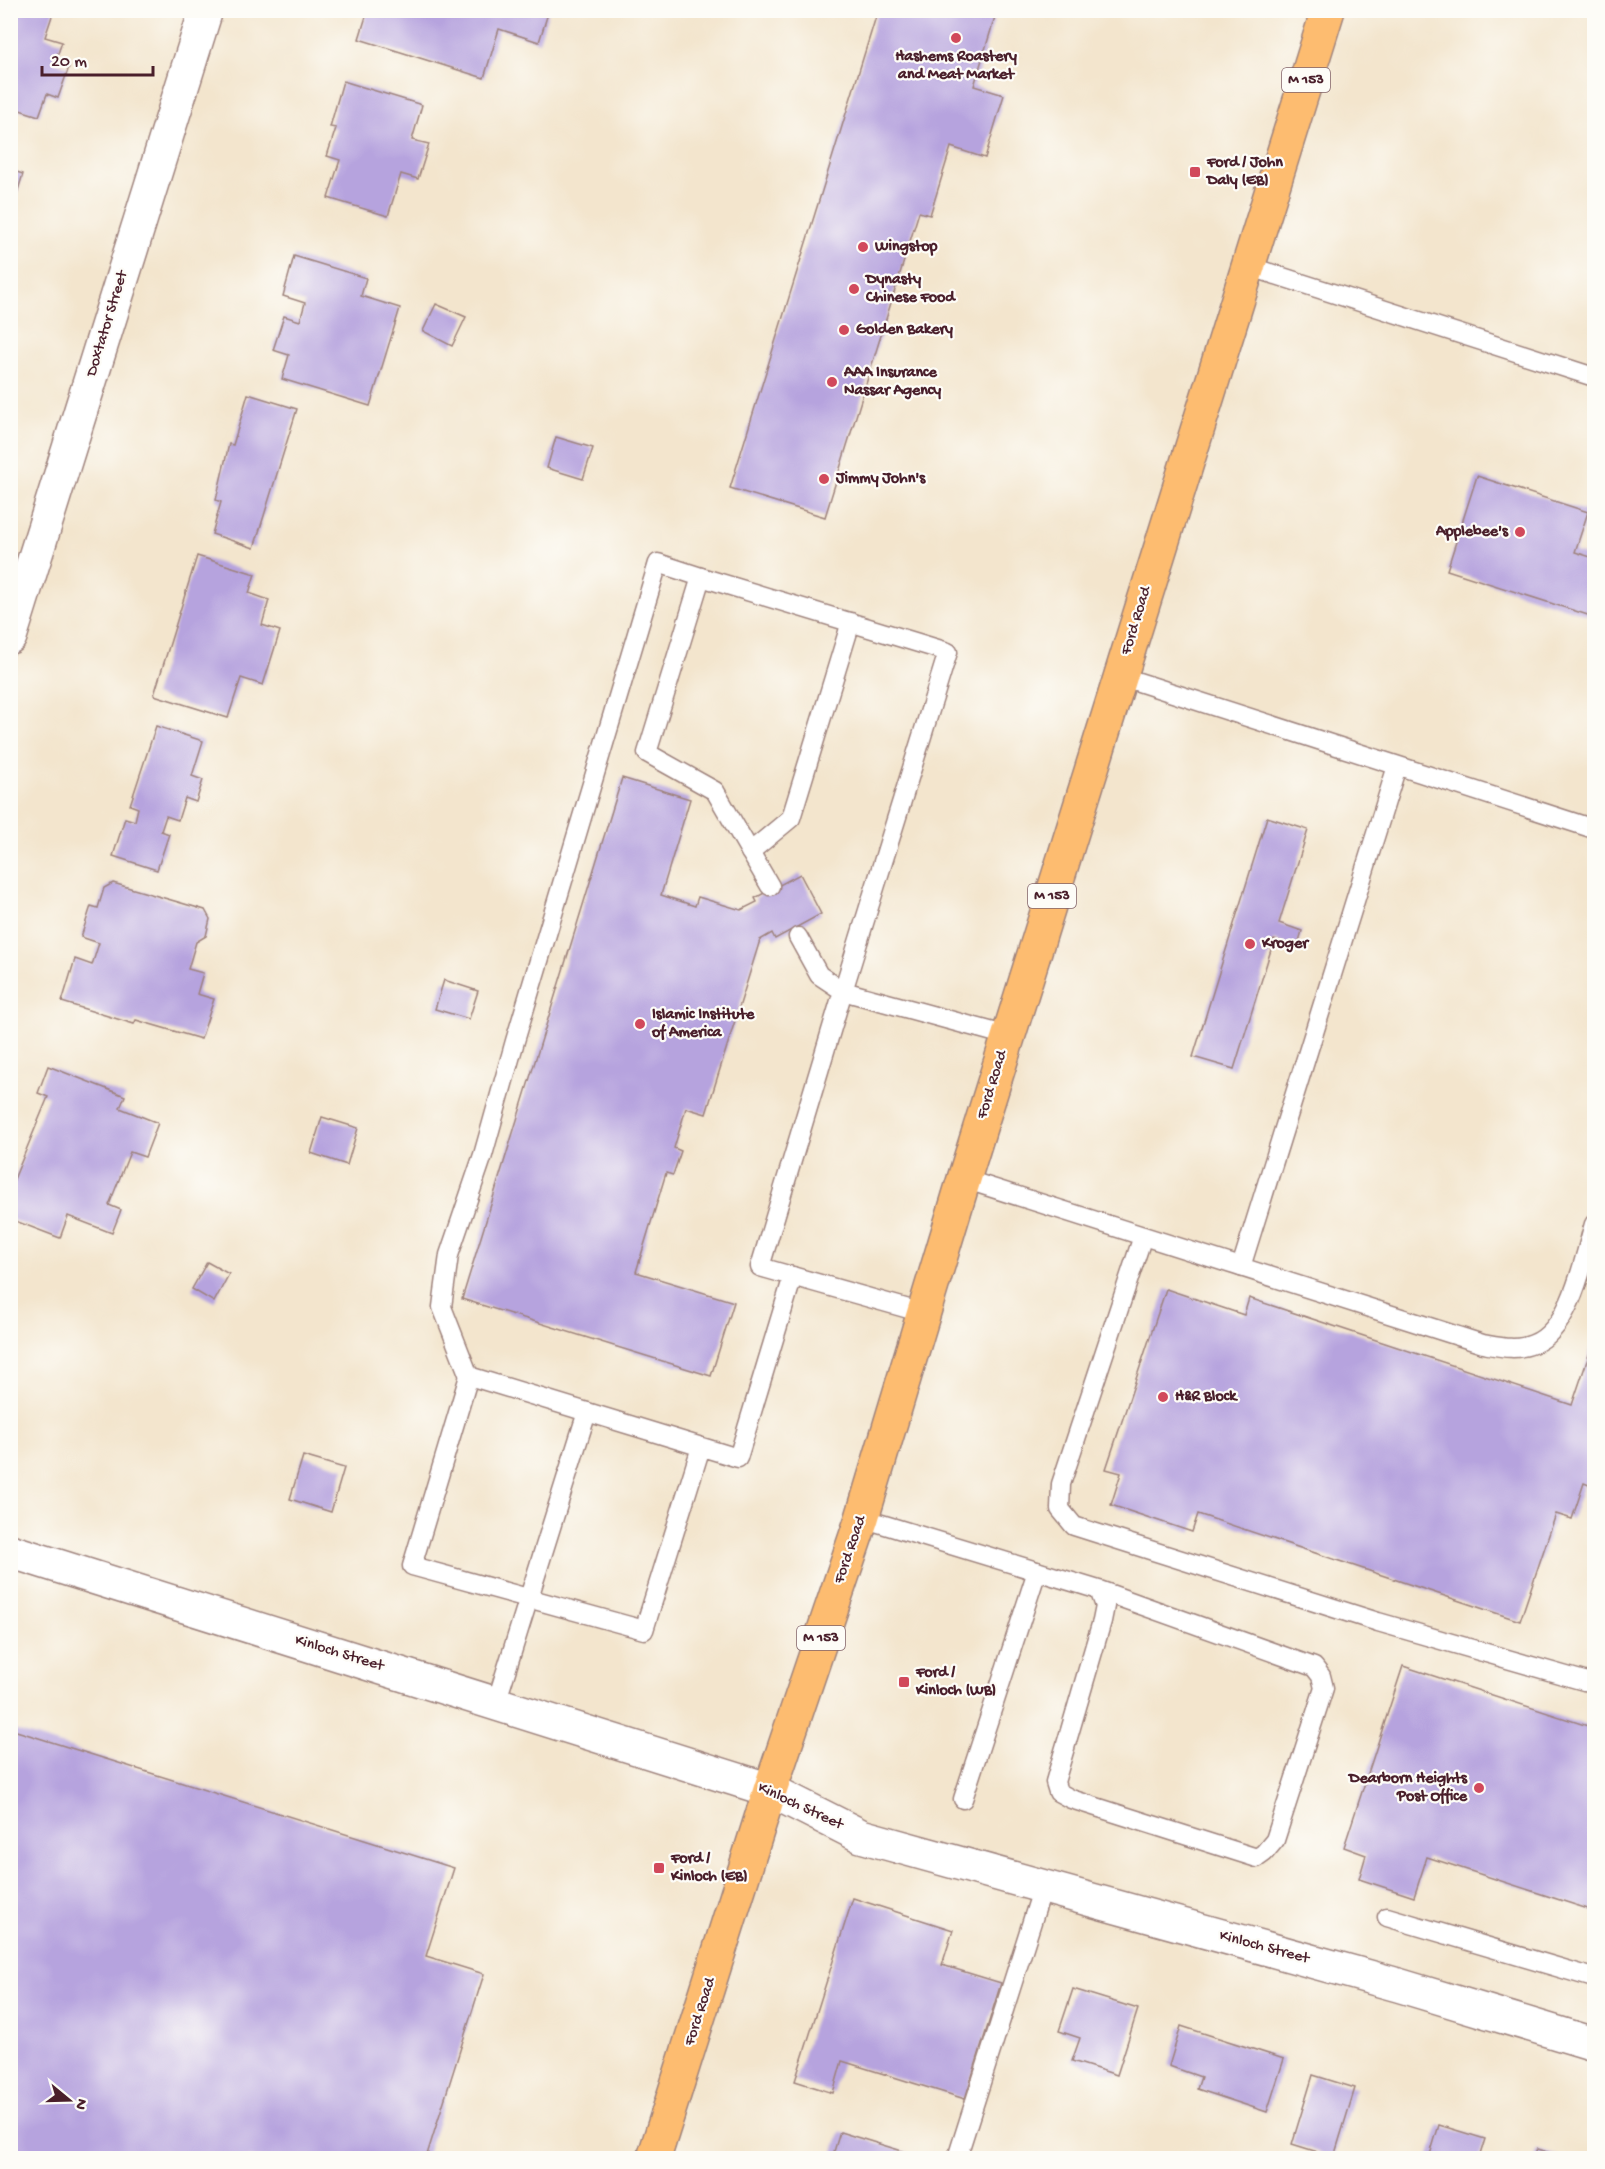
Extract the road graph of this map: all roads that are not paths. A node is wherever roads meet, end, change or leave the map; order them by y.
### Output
1 (206, 10) edge
2 (1328, 10) edge
3 (1248, 266) junction
4 (1594, 377) edge
5 (701, 577) junction
6 (851, 622) junction
7 (10, 637) edge
8 (1120, 676) junction
9 (1397, 766) junction
10 (1594, 829) edge
11 (750, 852) junction
12 (770, 886) dead end
13 (798, 937) dead end
14 (843, 991) junction
15 (1008, 1036) junction
16 (964, 1179) junction
17 (1594, 1224) edge
18 (1143, 1236) junction
19 (1241, 1267) junction
20 (793, 1276) junction
21 (923, 1313) junction
22 (469, 1376) junction
23 (587, 1412) junction
24 (701, 1447) junction
25 (862, 1518) junction
26 (10, 1551) edge
27 (1037, 1571) junction
28 (1099, 1590) junction
29 (527, 1598) junction
30 (1594, 1683) edge
31 (496, 1703) junction
32 (770, 1790) junction
33 (963, 1799) dead end
34 (1043, 1887) junction
35 (1387, 1917) dead end
36 (1594, 1978) edge
37 (1594, 2044) edge
38 (654, 2158) edge
39 (957, 2158) edge

1 - 7 street, Doxtator Street
2 - 3 main road, Ford Road / M 153
3 - 4 lane
3 - 8 main road, Ford Road / M 153
5 - 6 lane
5 - 11 lane
5 - 22 lane
6 - 11 lane
6 - 14 lane
8 - 9 lane
8 - 15 main road, Ford Road / M 153
9 - 10 lane
9 - 19 lane
11 - 12 lane
13 - 14 lane
14 - 15 lane
14 - 20 lane
15 - 16 main road, Ford Road / M 153
16 - 18 lane
16 - 21 main road, Ford Road / M 153
17 - 19 lane
18 - 19 lane
18 - 30 lane
20 - 21 lane
20 - 24 lane
21 - 25 main road, Ford Road / M 153
22 - 23 lane
22 - 29 lane
23 - 24 lane
23 - 29 lane
24 - 29 lane
25 - 27 lane
25 - 32 main road, Ford Road / M 153
26 - 31 street, Kinloch Street
27 - 28 lane
27 - 33 lane
28 - 28 lane
29 - 31 lane
31 - 32 street, Kinloch Street
32 - 34 street, Kinloch Street
32 - 38 main road, Ford Road / M 153
34 - 37 street, Kinloch Street
34 - 39 lane
35 - 36 lane

